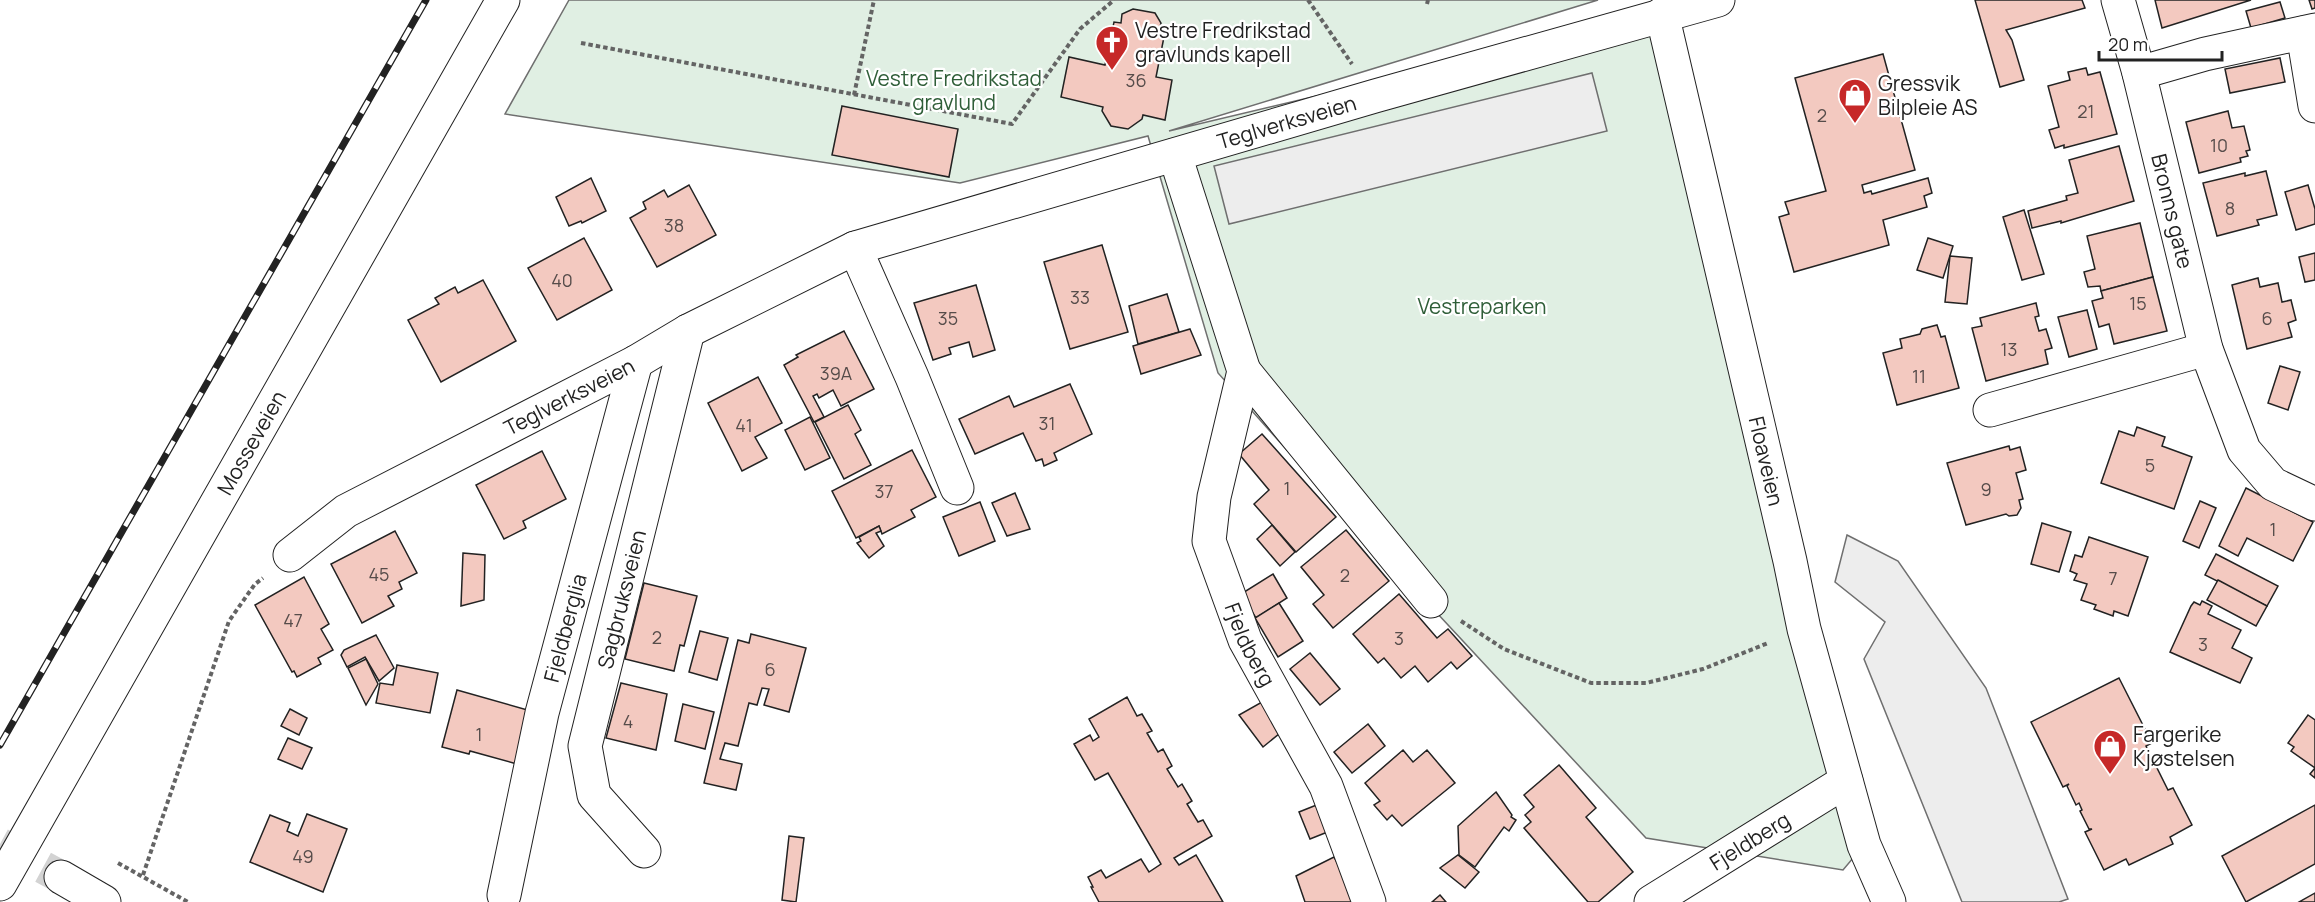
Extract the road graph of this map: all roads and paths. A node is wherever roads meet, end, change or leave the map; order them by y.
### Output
1 (503, 0) edge
2 (874, 0) edge
3 (1114, 0) edge
4 (1308, 0) edge
5 (1718, 0) edge
6 (2118, 0) edge
7 (1662, 14) junction
8 (2309, 32) edge
9 (581, 43) dead end
10 (2139, 73) junction
11 (854, 94) junction
12 (1375, 96) junction
13 (2315, 106) edge
14 (1175, 155) junction
15 (855, 248) junction
16 (688, 331) junction
17 (2206, 348) junction
18 (636, 362) junction
19 (1244, 371) junction
20 (1990, 410) dead end
21 (957, 488) dead end
22 (2315, 504) edge
23 (290, 555) joint
24 (1431, 601) joint
25 (1804, 629) junction
26 (1846, 782) junction
27 (644, 851) dead end
28 (113, 860) dead end
29 (143, 875) junction
30 (61, 877) tunnel mouth
31 (0, 885) edge
32 (504, 895) dead end
33 (104, 902) edge
34 (188, 902) edge
35 (1369, 902) edge
36 (1651, 902) edge
37 (1888, 902) edge

1 - 31 main road, Mosseveien
2 - 11 path
3 - 11 path
4 - 12 path
5 - 7 main road, Teglverksveien
6 - 10 main road, Bronns gate
7 - 12 main road, Teglverksveien
7 - 25 main road, Floaveien
8 - 10 main road
8 - 13 main road
9 - 11 path
10 - 17 main road, Bronns gate
12 - 14 main road, Teglverksveien
14 - 15 main road, Teglverksveien
14 - 19 main road
15 - 16 main road, Teglverksveien
15 - 21 main road
16 - 18 main road, Teglverksveien
16 - 27 main road, Sagbruksveien
17 - 20 main road
17 - 22 main road, Bronns gate
18 - 23 main road, Teglverksveien
18 - 32 main road, Fjeldberglia
19 - 24 main road
19 - 35 main road, Fjeldberg
23 - 29 path
24 - 25 path
25 - 26 main road, Floaveien
26 - 36 main road, Fjeldberg
26 - 37 main road, Floaveien
28 - 29 path
29 - 34 path
30 - 33 main road

